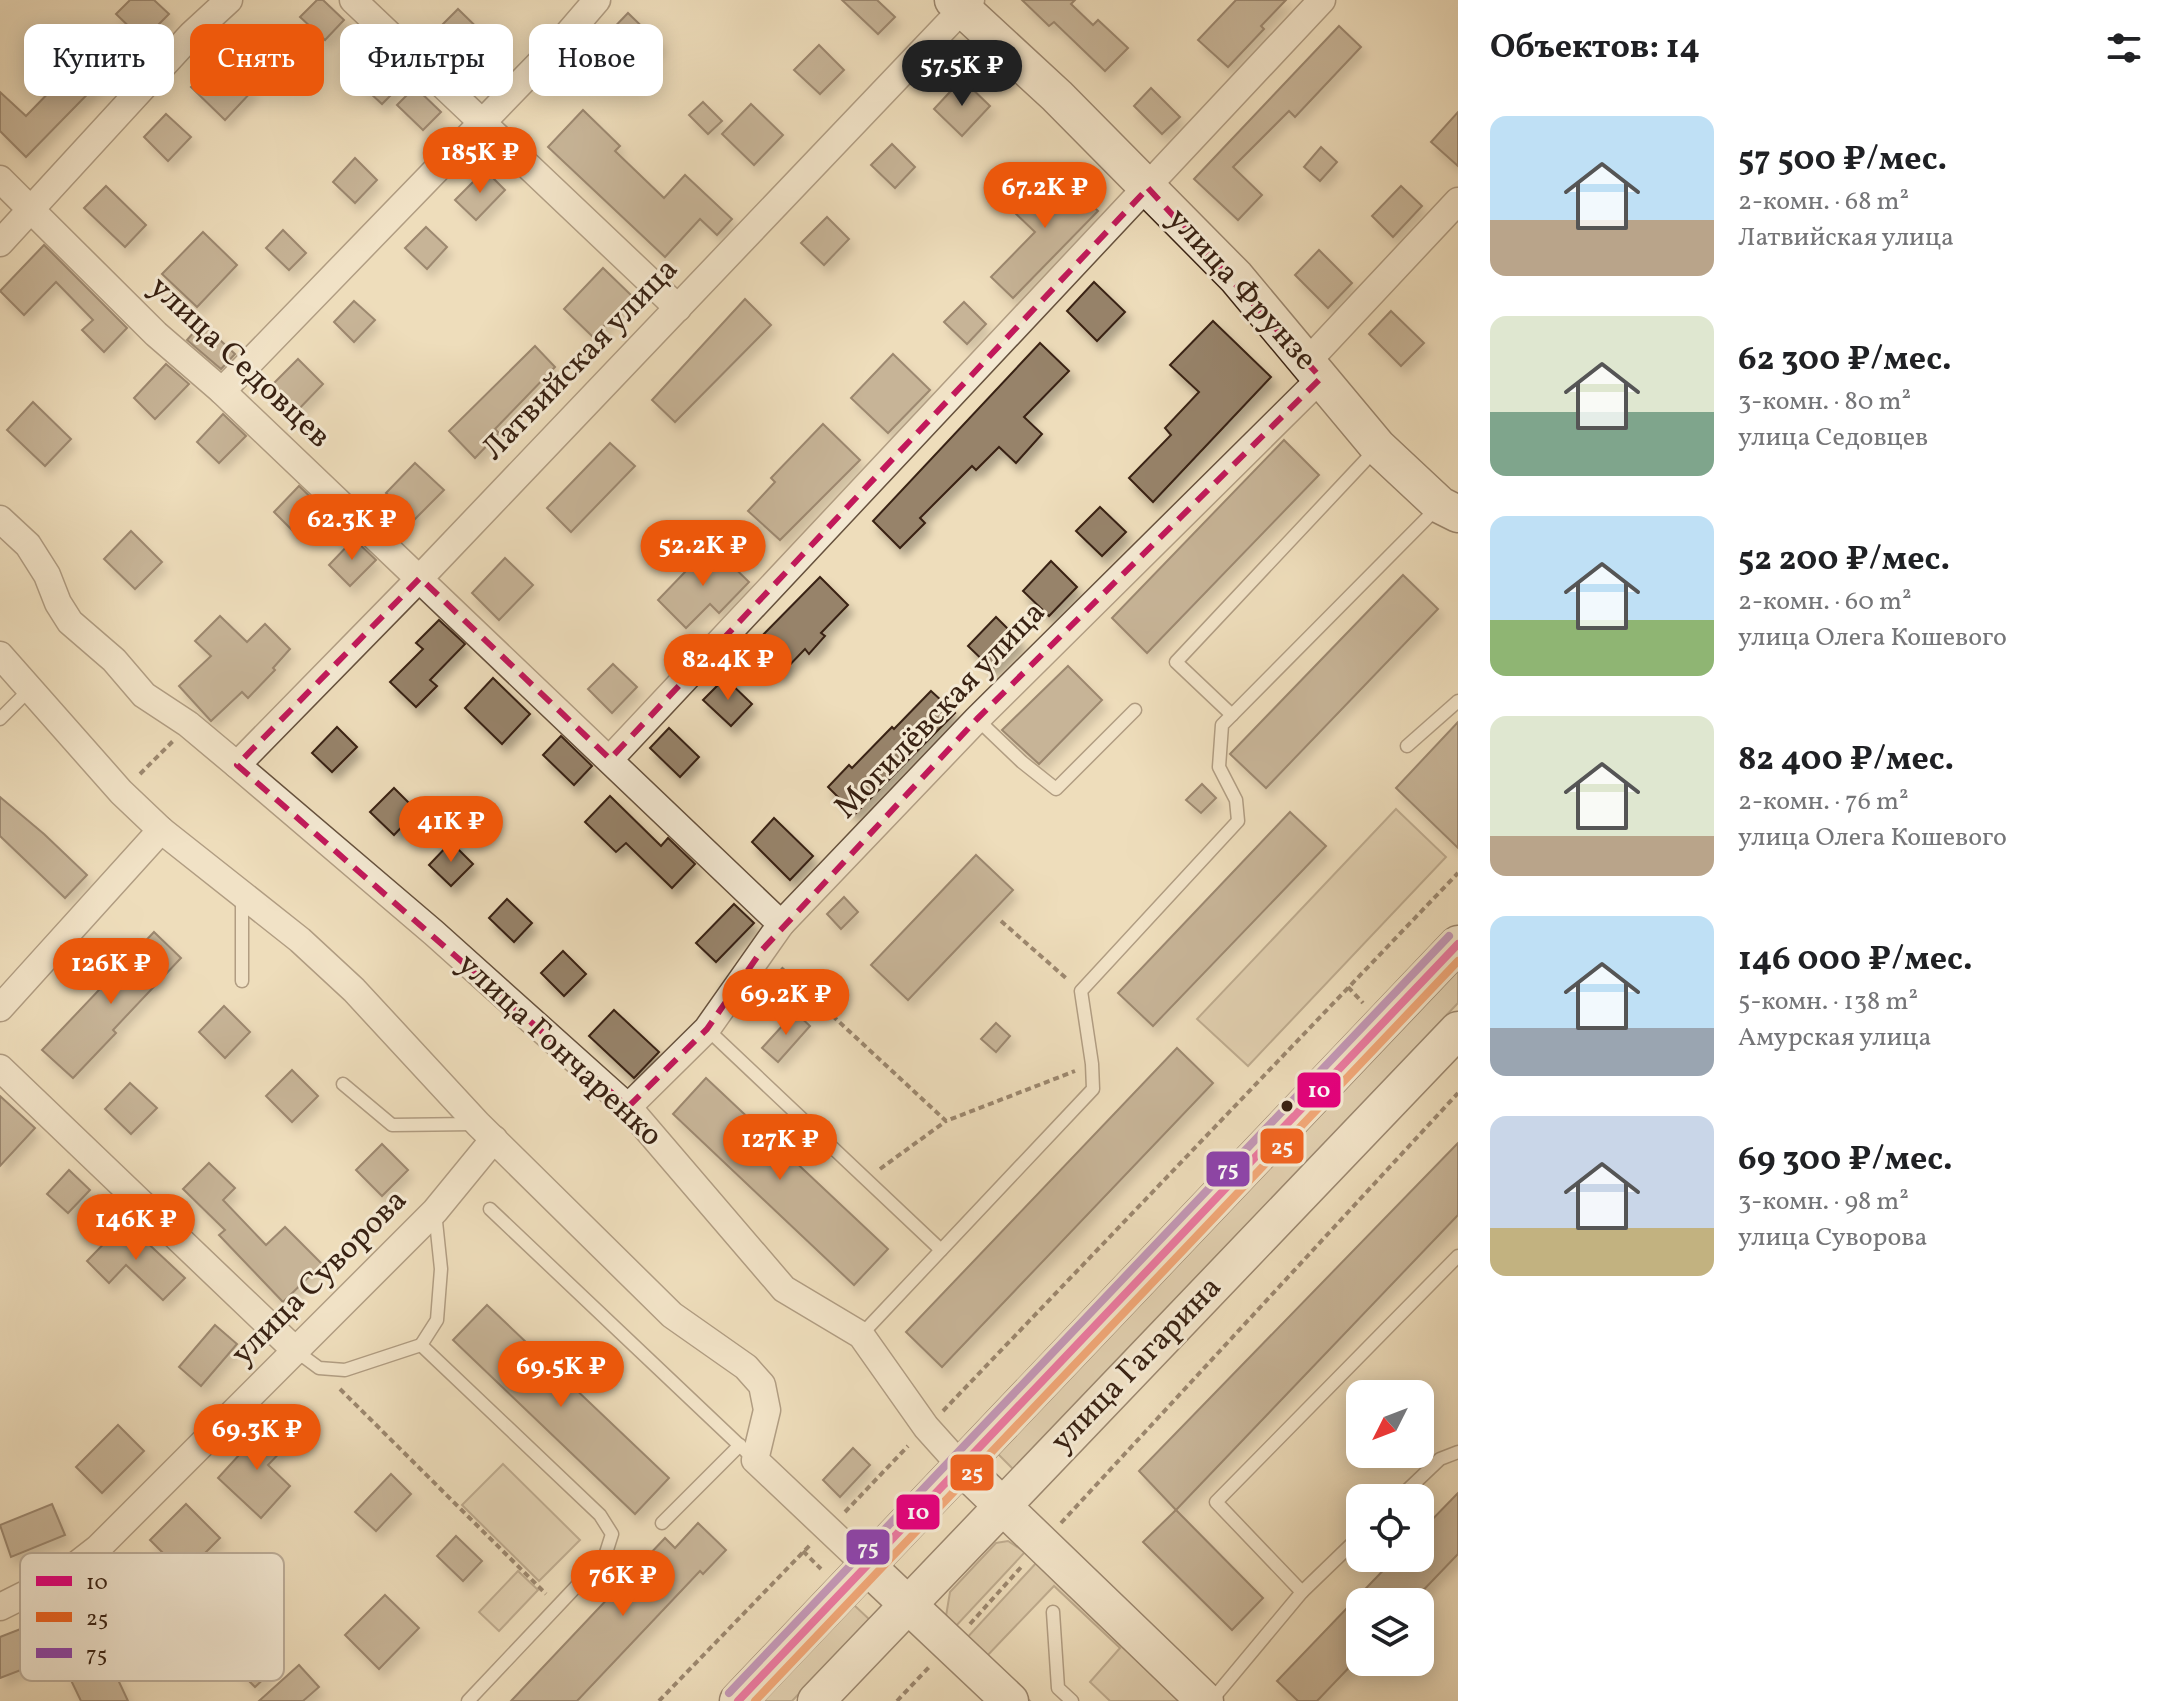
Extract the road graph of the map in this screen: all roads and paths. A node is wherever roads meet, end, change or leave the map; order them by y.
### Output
1 (229, 0) edge
2 (353, 0) edge
3 (597, 0) edge
4 (1322, 0) edge
5 (962, 3) edge
6 (482, 122) junction
7 (0, 179) edge
8 (1148, 188) junction
9 (1458, 201) edge
10 (32, 209) junction
11 (0, 243) edge
12 (678, 308) junction
13 (1314, 370) junction
14 (222, 391) junction
15 (1378, 447) junction
16 (1449, 509) edge
17 (0, 519) edge
18 (420, 578) junction
19 (0, 655) edge
20 (30, 689) junction
21 (1458, 701) edge
22 (1135, 710) dead end
23 (1232, 715) junction
24 (0, 719) edge
25 (977, 719) junction
26 (175, 738) dead end
27 (1407, 746) dead end
28 (610, 759) junction
29 (237, 765) junction
30 (139, 775) dead end
31 (161, 830) junction
32 (1458, 873) edge
33 (242, 896) junction
34 (1001, 921) dead end
35 (781, 924) junction
36 (1458, 944) edge
37 (762, 950) junction
38 (242, 981) dead end
39 (1081, 991) junction
40 (0, 1008) edge
41 (707, 1029) junction
42 (1455, 1038) edge
43 (1092, 1064) junction
44 (0, 1068) edge
45 (343, 1084) dead end
46 (1458, 1093) edge
47 (628, 1107) junction
48 (946, 1121) junction
49 (486, 1132) junction
50 (866, 1179) junction
51 (490, 1209) dead end
52 (435, 1211) junction
53 (941, 1250) junction
54 (1458, 1256) edge
55 (861, 1335) junction
56 (421, 1345) junction
57 (296, 1351) junction
58 (319, 1368) junction
59 (926, 1427) junction
60 (747, 1452) junction
61 (1458, 1452) edge
62 (961, 1466) junction
63 (1414, 1484) edge
64 (1001, 1508) junction
65 (662, 1523) dead end
66 (829, 1529) junction
67 (1040, 1545) junction
68 (1346, 1550) edge
69 (92, 1553) edge
70 (867, 1566) junction
71 (1302, 1592) junction
72 (20, 1597) edge
73 (908, 1604) junction
74 (0, 1607) edge
75 (559, 1607) junction
76 (1053, 1612) dead end
77 (951, 1645) junction
78 (468, 1701) edge
79 (659, 1701) edge
80 (738, 1701) edge
81 (816, 1701) edge
82 (897, 1701) edge
83 (1010, 1701) edge
84 (1072, 1701) edge
85 (1205, 1701) edge
86 (1211, 1701) edge

1 - 10 street
2 - 6 street
3 - 6 street
4 - 8 street
5 - 8 main road, улица Фрунзе
5 - 12 street, Латвийская улица
6 - 12 street
6 - 14 street
7 - 10 street, улица Седовцев
8 - 13 main road, улица Фрунзе
8 - 28 street
9 - 13 street, Могилёвская улица
10 - 11 street
10 - 14 street, улица Седовцев
12 - 18 street, Латвийская улица
13 - 15 main road, улица Фрунзе
13 - 25 street, Могилёвская улица
14 - 18 street, улица Седовцев
15 - 16 main road, улица Фрунзе
15 - 23 lane
16 - 23 lane
17 - 29 street, улица Гончаренко
18 - 28 street, улица Седовцев
18 - 29 street, Латвийская улица
19 - 20 street
20 - 24 lane
20 - 31 street
21 - 27 lane
22 - 25 lane
23 - 39 lane
25 - 35 street, Могилёвская улица
26 - 30 path
28 - 35 street, улица Седовцев
29 - 47 street, улица Гончаренко
31 - 33 street
31 - 40 street
32 - 59 path
33 - 38 lane
33 - 49 street
34 - 39 path
35 - 37 street, Могилёвская улица
36 - 62 main road, улица Гагарина
37 - 41 street, Могилёвская улица
37 - 48 path
39 - 43 lane
41 - 47 street, Могилёвская улица
41 - 50 lane
42 - 64 main road, улица Гагарина
43 - 48 path
43 - 53 lane
44 - 57 street
45 - 49 lane
46 - 67 path
47 - 55 street, улица Гончаренко
48 - 50 path
49 - 52 street, улица Суворова
49 - 60 street
50 - 53 lane
51 - 60 lane
52 - 56 lane
52 - 57 street, улица Суворова
53 - 55 lane
54 - 71 lane
55 - 59 street, улица Гончаренко
56 - 58 lane
56 - 75 lane
57 - 58 lane
57 - 69 street, улица Суворова
58 - 75 path
59 - 62 street, улица Гончаренко
59 - 66 path
60 - 65 lane
60 - 66 street
61 - 63 lane
62 - 64 main road, улица Гончаренко
62 - 70 main road, улица Гагарина
64 - 67 main road, улица Гончаренко
64 - 73 main road, улица Гагарина
66 - 70 street
66 - 79 path
67 - 77 path
67 - 85 main road, улица Гончаренко
68 - 71 lane
70 - 73 main road
70 - 80 main road, улица Гагарина
71 - 86 lane
72 - 74 street, улица Суворова
73 - 77 main road
73 - 81 main road, улица Гагарина
75 - 78 lane
76 - 84 lane
77 - 82 path
77 - 83 main road

